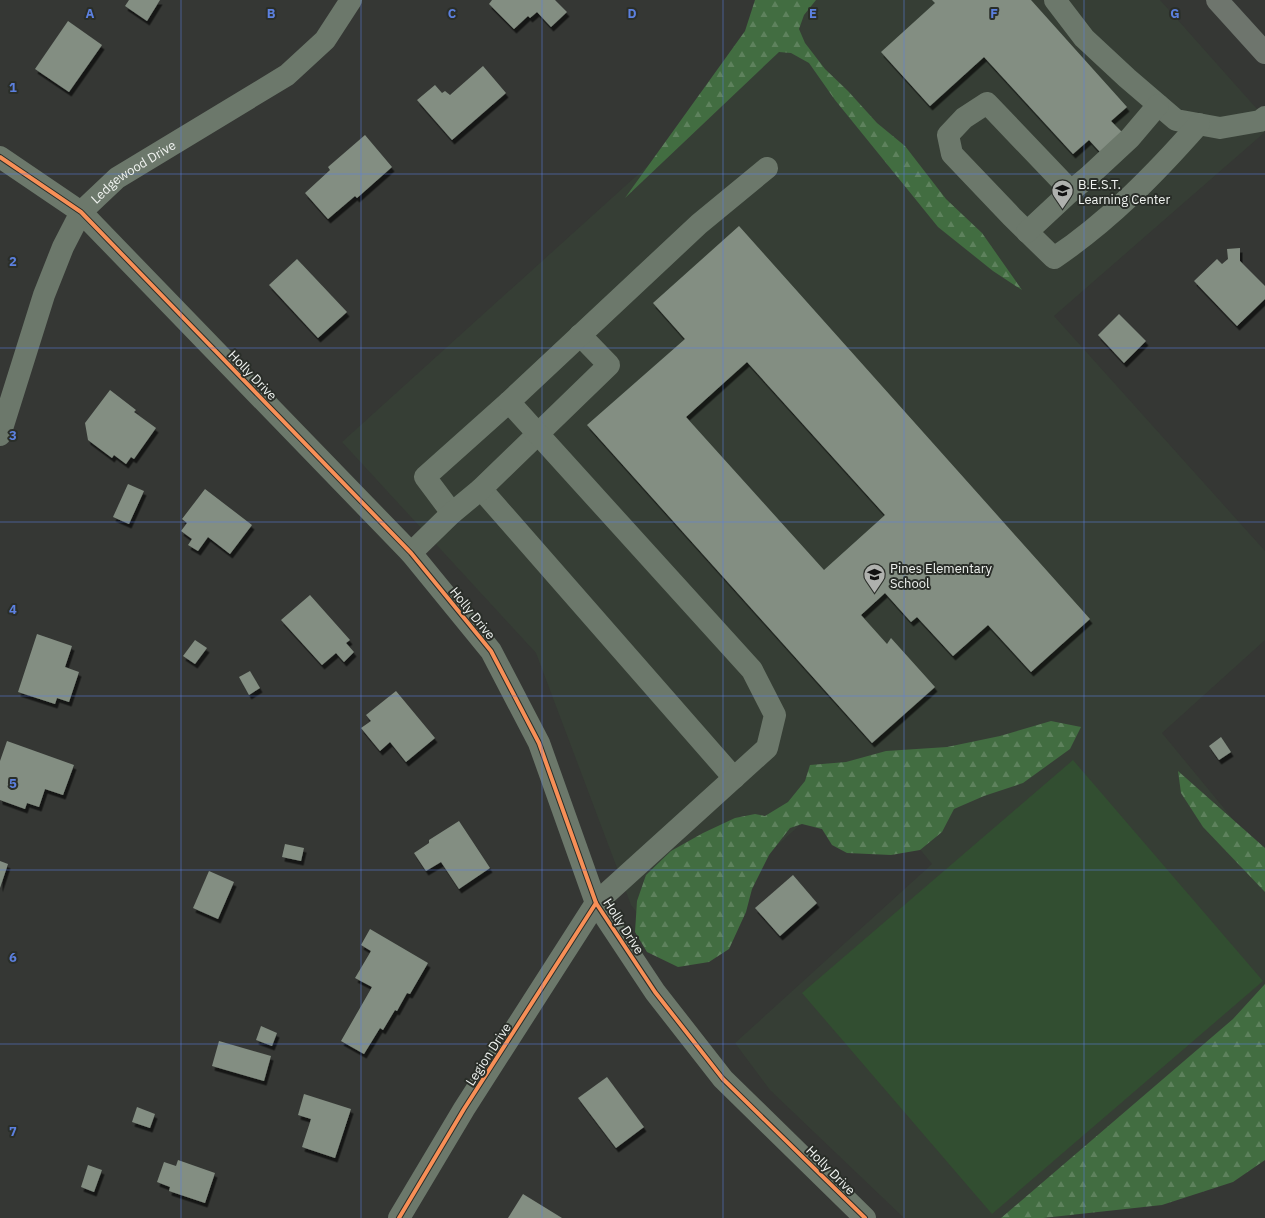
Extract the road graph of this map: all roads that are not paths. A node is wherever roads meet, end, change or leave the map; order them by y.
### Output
1 (351, 0) edge
2 (1055, 0) edge
3 (1217, 0) edge
4 (1265, 53) edge
5 (1158, 105) junction
6 (1265, 117) edge
7 (1199, 124) junction
8 (0, 157) edge
9 (767, 168) dead end
10 (1071, 191) junction
11 (81, 212) junction
12 (1027, 232) junction
13 (580, 335) junction
14 (509, 402) junction
15 (538, 434) junction
16 (0, 435) edge
17 (481, 489) junction
18 (452, 513) junction
19 (411, 553) junction
20 (734, 778) junction
21 (596, 903) junction
22 (399, 1218) edge
23 (865, 1218) edge

1 - 11 street, Ledgewood Drive
2 - 5 street
3 - 4 highway
5 - 7 street
5 - 10 street
6 - 7 street
7 - 12 street
8 - 11 street, Holly Drive
9 - 13 street
10 - 12 street
10 - 12 street
11 - 16 street, Ledgewood Drive
11 - 19 street, Holly Drive
13 - 14 street
13 - 15 street
14 - 15 street, Legion Drive
14 - 18 street
15 - 17 street
15 - 20 street, Legion Drive
17 - 18 street
17 - 20 street
18 - 19 street
19 - 21 street, Holly Drive
20 - 21 street, Legion Drive
21 - 22 street, Legion Drive
21 - 23 street, Holly Drive

